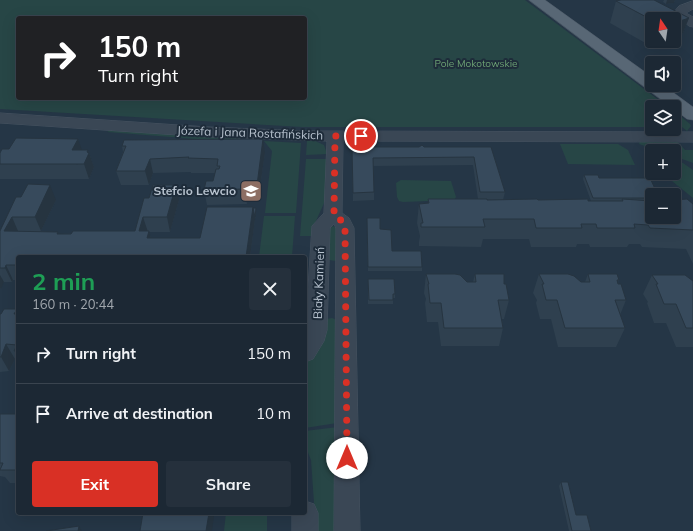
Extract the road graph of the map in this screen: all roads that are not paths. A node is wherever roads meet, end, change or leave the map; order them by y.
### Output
1 (536, 0) edge
2 (693, 5) edge
3 (681, 23) edge
4 (693, 23) edge
5 (693, 30) edge
6 (645, 80) edge
7 (662, 92) edge
8 (693, 115) edge
9 (0, 118) edge
10 (335, 136) junction
11 (693, 136) edge
12 (334, 215) junction
13 (320, 267) junction
14 (345, 267) junction
15 (318, 310) junction
16 (346, 310) junction
17 (307, 350) edge
18 (305, 515) edge
19 (305, 531) edge
20 (347, 531) edge

1 - 6 main road
2 - 4 street
3 - 5 street
7 - 8 main road
9 - 10 street, Józefa i Jana Rostafińskich
10 - 11 street, Józefa i Jana Rostafińskich
10 - 12 street
12 - 13 street, Biały Kamień
12 - 14 street, Biały Kamień
13 - 14 street
13 - 15 street, Biały Kamień
14 - 16 street, Biały Kamień
15 - 16 street
15 - 17 street, Biały Kamień
16 - 20 street, Biały Kamień
18 - 19 street

